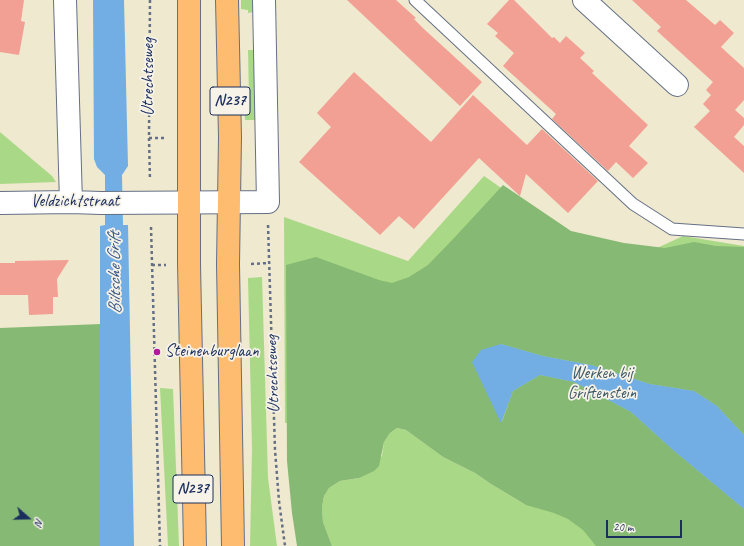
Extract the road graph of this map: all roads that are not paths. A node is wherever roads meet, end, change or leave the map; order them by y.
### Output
1 (65, 0) edge
2 (189, 0) edge
3 (227, 0) edge
4 (264, 0) edge
5 (415, 0) edge
6 (584, 0) edge
7 (677, 85) dead end
8 (71, 202) junction
9 (190, 202) junction
10 (229, 202) junction
11 (0, 203) edge
12 (744, 234) edge
13 (195, 546) edge
14 (233, 546) edge

1 - 8 street
2 - 9 main road, N237
3 - 10 main road, N237
4 - 10 street
5 - 12 lane
6 - 7 street
8 - 9 street, Veldzichtstraat
8 - 11 street, Veldzichtstraat
9 - 10 street
9 - 13 main road, N237
10 - 14 main road, N237

